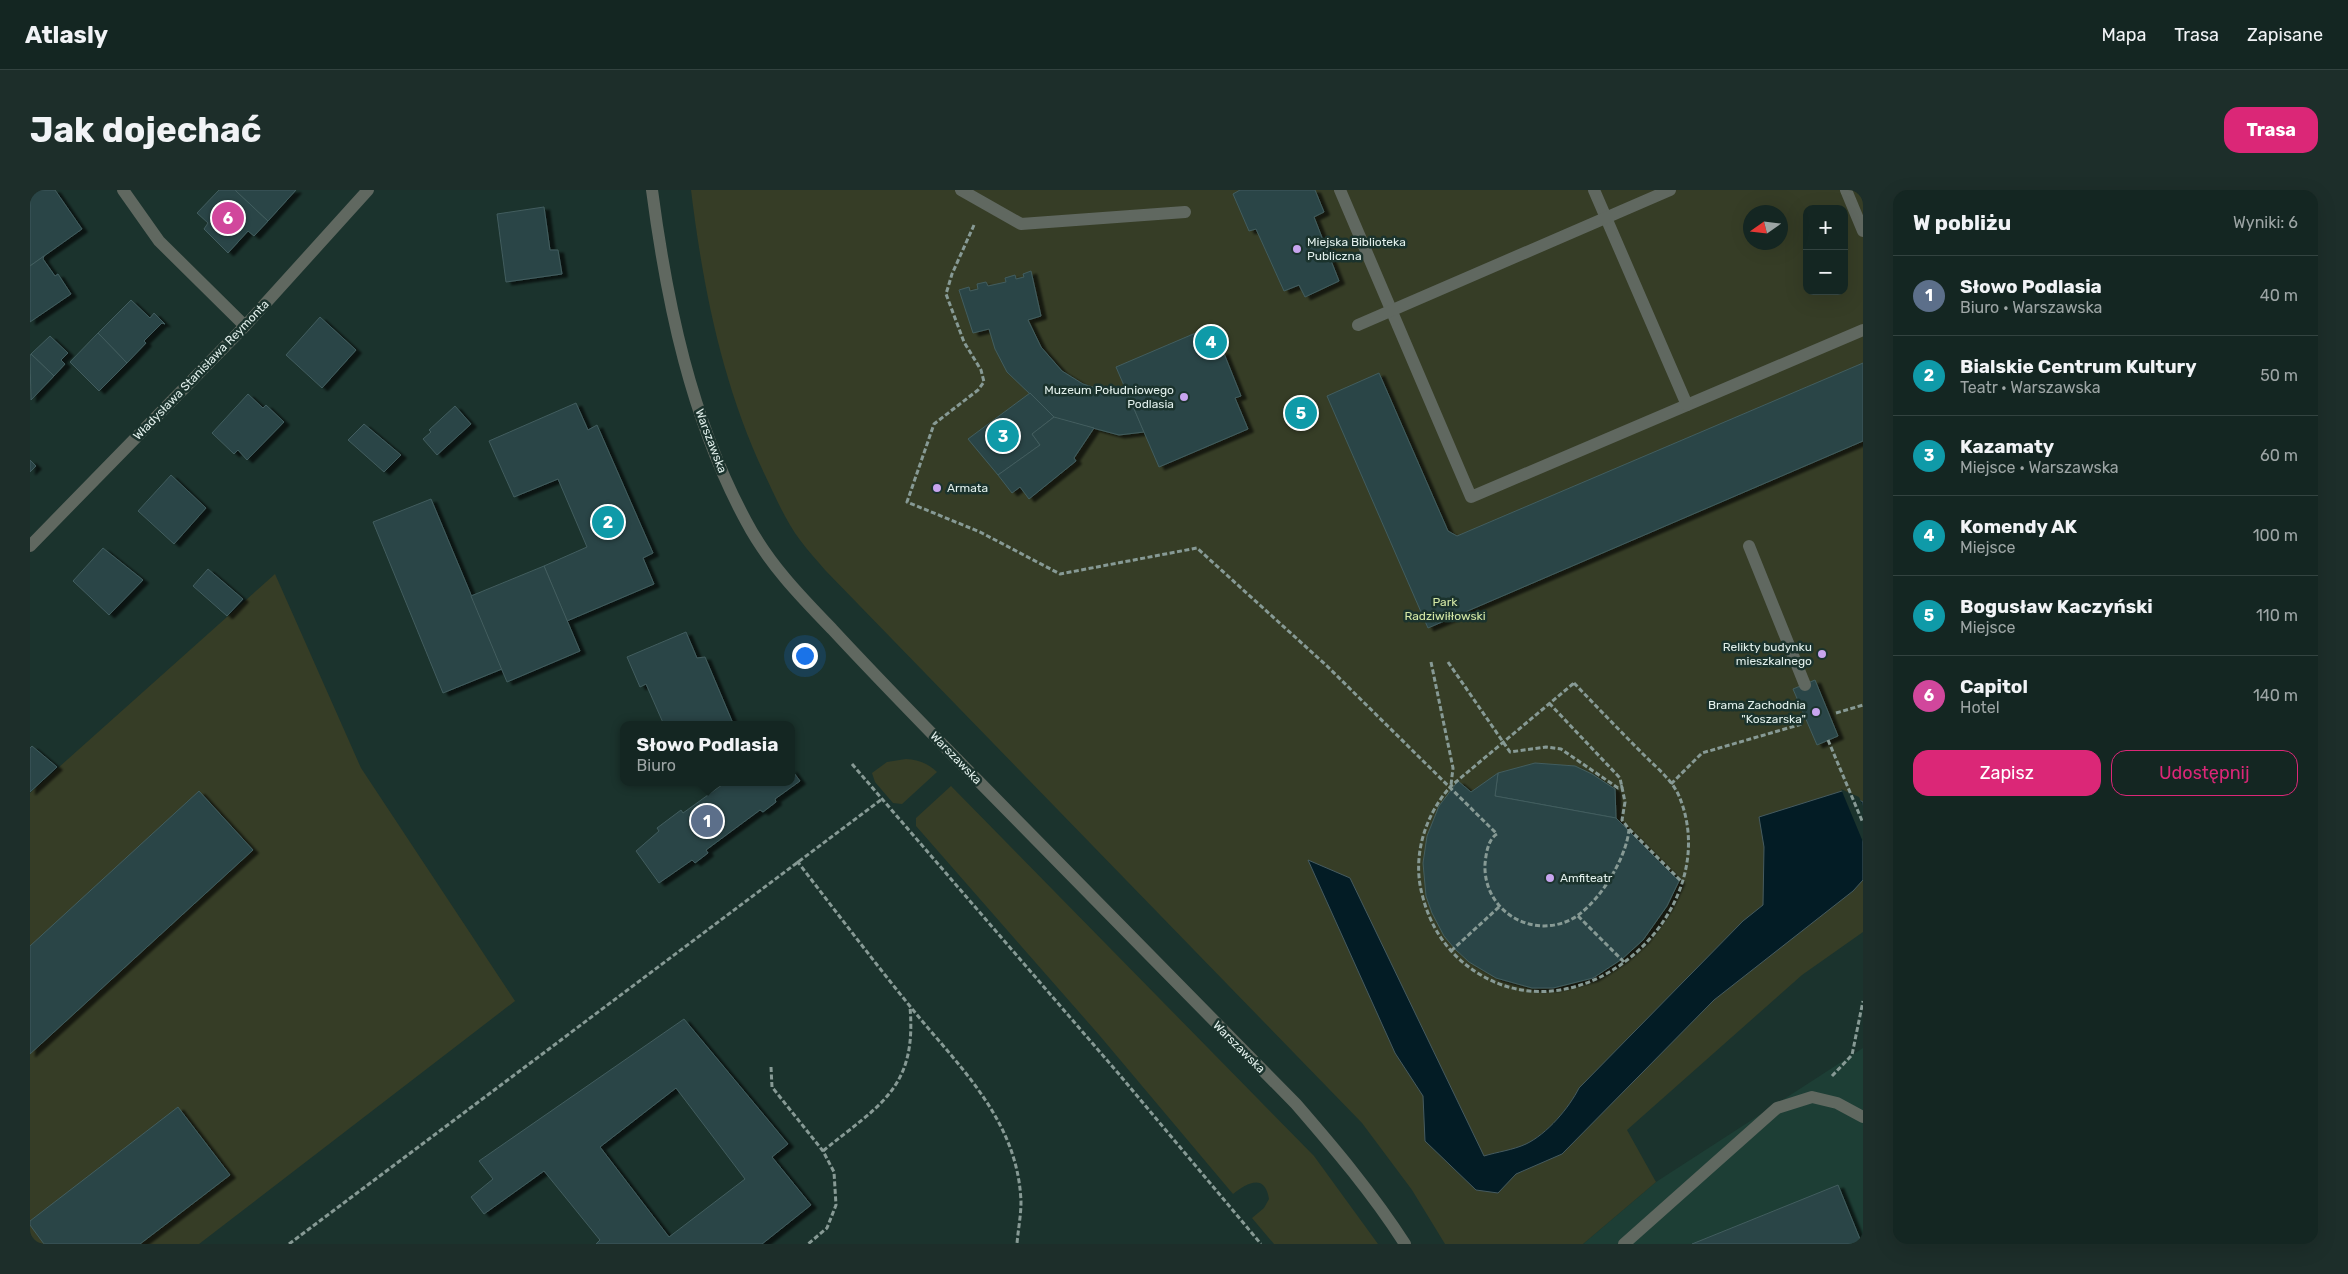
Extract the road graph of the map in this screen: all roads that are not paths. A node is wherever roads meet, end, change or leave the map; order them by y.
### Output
1 (123, 190) edge
2 (368, 190) edge
3 (652, 190) edge
4 (961, 190) edge
5 (1340, 190) edge
6 (1594, 190) edge
7 (1670, 190) edge
8 (1846, 190) edge
9 (1184, 212) dead end
10 (1606, 217) junction
11 (1863, 231) edge
12 (1391, 310) junction
13 (1358, 325) dead end
14 (245, 326) junction
15 (1863, 330) edge
16 (1687, 405) junction
17 (30, 546) edge
18 (1749, 546) dead end
19 (1805, 684) dead end
20 (1863, 1117) edge
21 (1405, 1244) edge
22 (1624, 1244) edge

1 - 14 street
2 - 14 street, Władysława Stanisława Reymonta
3 - 21 street, Warszawska
4 - 9 street
5 - 12 street
6 - 10 street
7 - 10 street
8 - 11 street
10 - 12 street
10 - 16 street
12 - 13 street
12 - 16 street
14 - 17 street, Władysława Stanisława Reymonta
15 - 16 street
18 - 19 street
20 - 22 street

